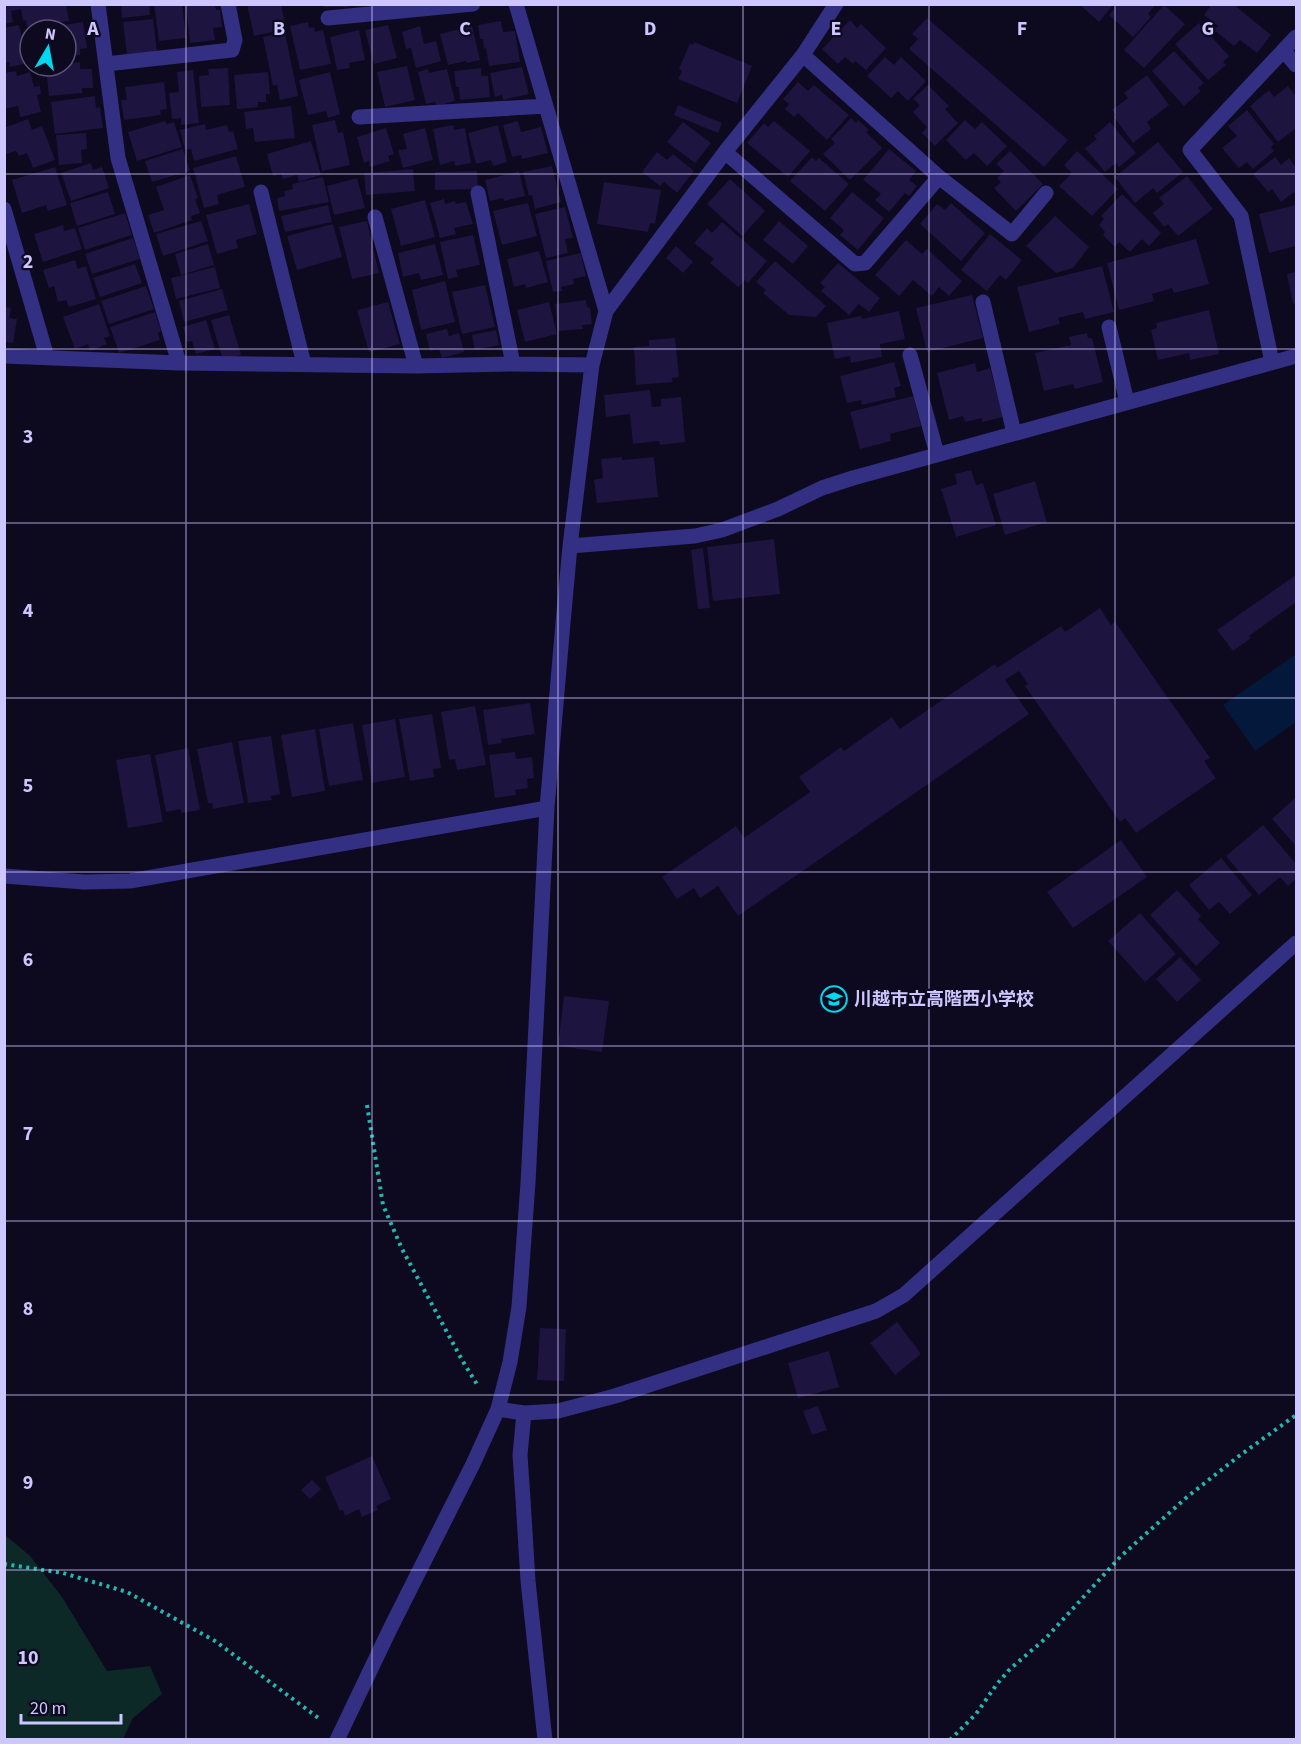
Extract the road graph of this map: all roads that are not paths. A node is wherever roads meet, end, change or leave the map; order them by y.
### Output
1 (98, 4) edge
2 (228, 4) edge
3 (472, 4) edge
4 (516, 4) edge
5 (836, 4) edge
6 (328, 18) dead end
7 (1296, 37) edge
8 (1284, 51) junction
9 (803, 55) junction
10 (106, 64) junction
11 (1296, 65) edge
12 (546, 106) junction
13 (359, 117) dead end
14 (725, 152) junction
15 (939, 177) junction
16 (261, 192) dead end
17 (478, 193) dead end
18 (1046, 193) dead end
19 (4, 209) edge
20 (375, 217) dead end
21 (982, 302) dead end
22 (606, 311) junction
23 (1109, 327) dead end
24 (910, 355) dead end
25 (4, 356) edge
26 (1296, 356) edge
27 (47, 357) junction
28 (1272, 362) junction
29 (179, 363) junction
30 (304, 364) junction
31 (513, 364) junction
32 (592, 365) junction
33 (416, 366) junction
34 (1127, 402) junction
35 (1014, 434) junction
36 (937, 454) junction
37 (570, 546) junction
38 (547, 808) junction
39 (4, 876) edge
40 (1296, 943) edge
41 (498, 1409) junction
42 (524, 1413) junction
43 (339, 1737) edge
44 (545, 1740) edge

1 - 10 street
2 - 10 street
3 - 6 street
4 - 12 street
5 - 9 street
7 - 8 street
8 - 11 street
8 - 28 street
9 - 14 street
9 - 15 street
10 - 29 street
12 - 13 street
12 - 22 street
14 - 15 street
14 - 22 street
15 - 18 street
16 - 30 street
17 - 31 street
19 - 27 street
20 - 33 street
21 - 35 street
22 - 32 street
23 - 34 street
24 - 36 street
25 - 27 street
26 - 28 street
27 - 29 street
28 - 34 street
29 - 30 street
30 - 33 street
31 - 32 street
31 - 33 street
32 - 37 street
34 - 35 street
35 - 36 street
36 - 37 street
37 - 38 street
38 - 39 street
38 - 41 street
40 - 42 street
41 - 42 street
41 - 43 street
42 - 44 street

